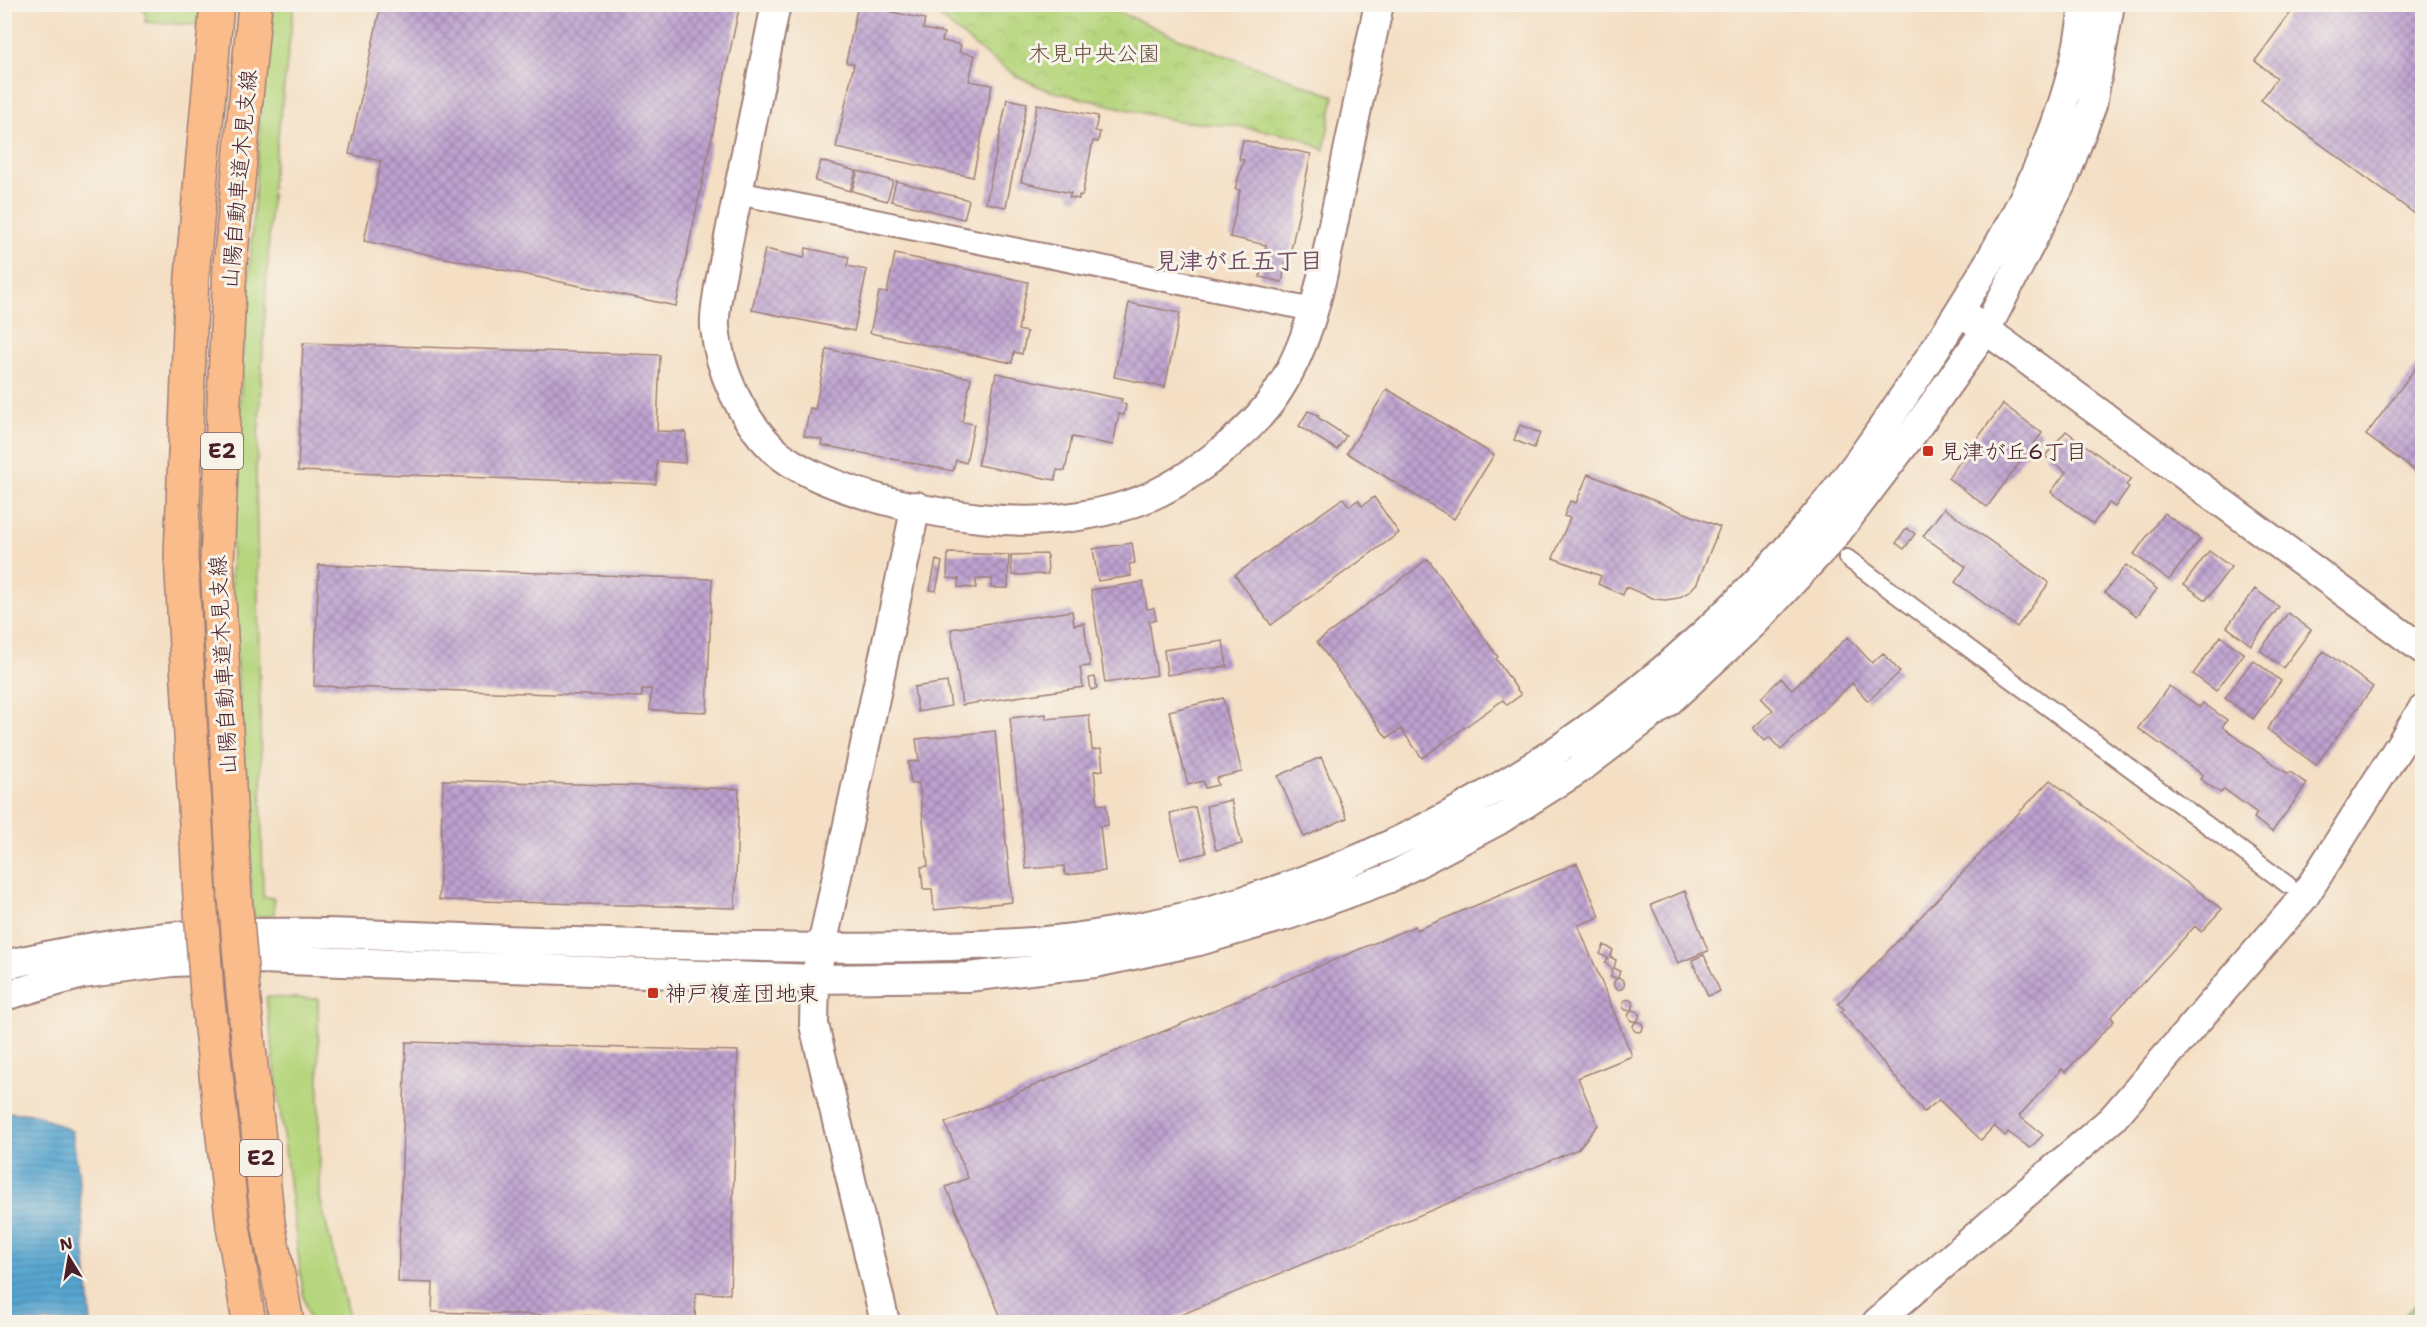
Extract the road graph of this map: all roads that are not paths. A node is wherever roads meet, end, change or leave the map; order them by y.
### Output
1 (217, 4) edge
2 (255, 4) edge
3 (776, 4) edge
4 (1379, 4) edge
5 (2084, 4) edge
6 (2110, 4) edge
7 (738, 192) junction
8 (1313, 310) junction
9 (1960, 310) junction
10 (1986, 330) junction
11 (916, 506) junction
12 (1847, 558) dead end
13 (2422, 649) edge
14 (2422, 710) edge
15 (2288, 885) dead end
16 (823, 949) junction
17 (4, 965) edge
18 (815, 979) junction
19 (4, 996) edge
20 (233, 1226) junction
21 (231, 1323) edge
22 (249, 1323) edge
23 (286, 1323) edge
24 (885, 1323) edge
25 (1877, 1323) edge

1 - 20 highway, 山陽自動車道木見支線 / E2, bridge
2 - 23 highway, 山陽自動車道木見支線 / E2, bridge
3 - 7 street
4 - 8 street
5 - 9 street
6 - 10 street
7 - 8 street
7 - 11 street
8 - 11 street
9 - 10 street
9 - 16 street
10 - 13 street
10 - 18 street
11 - 16 street
12 - 15 street
14 - 25 street
16 - 17 street
16 - 18 street
18 - 19 street
18 - 24 street
20 - 21 highway
20 - 22 highway, 山陽自動車道木見支線 / E2

